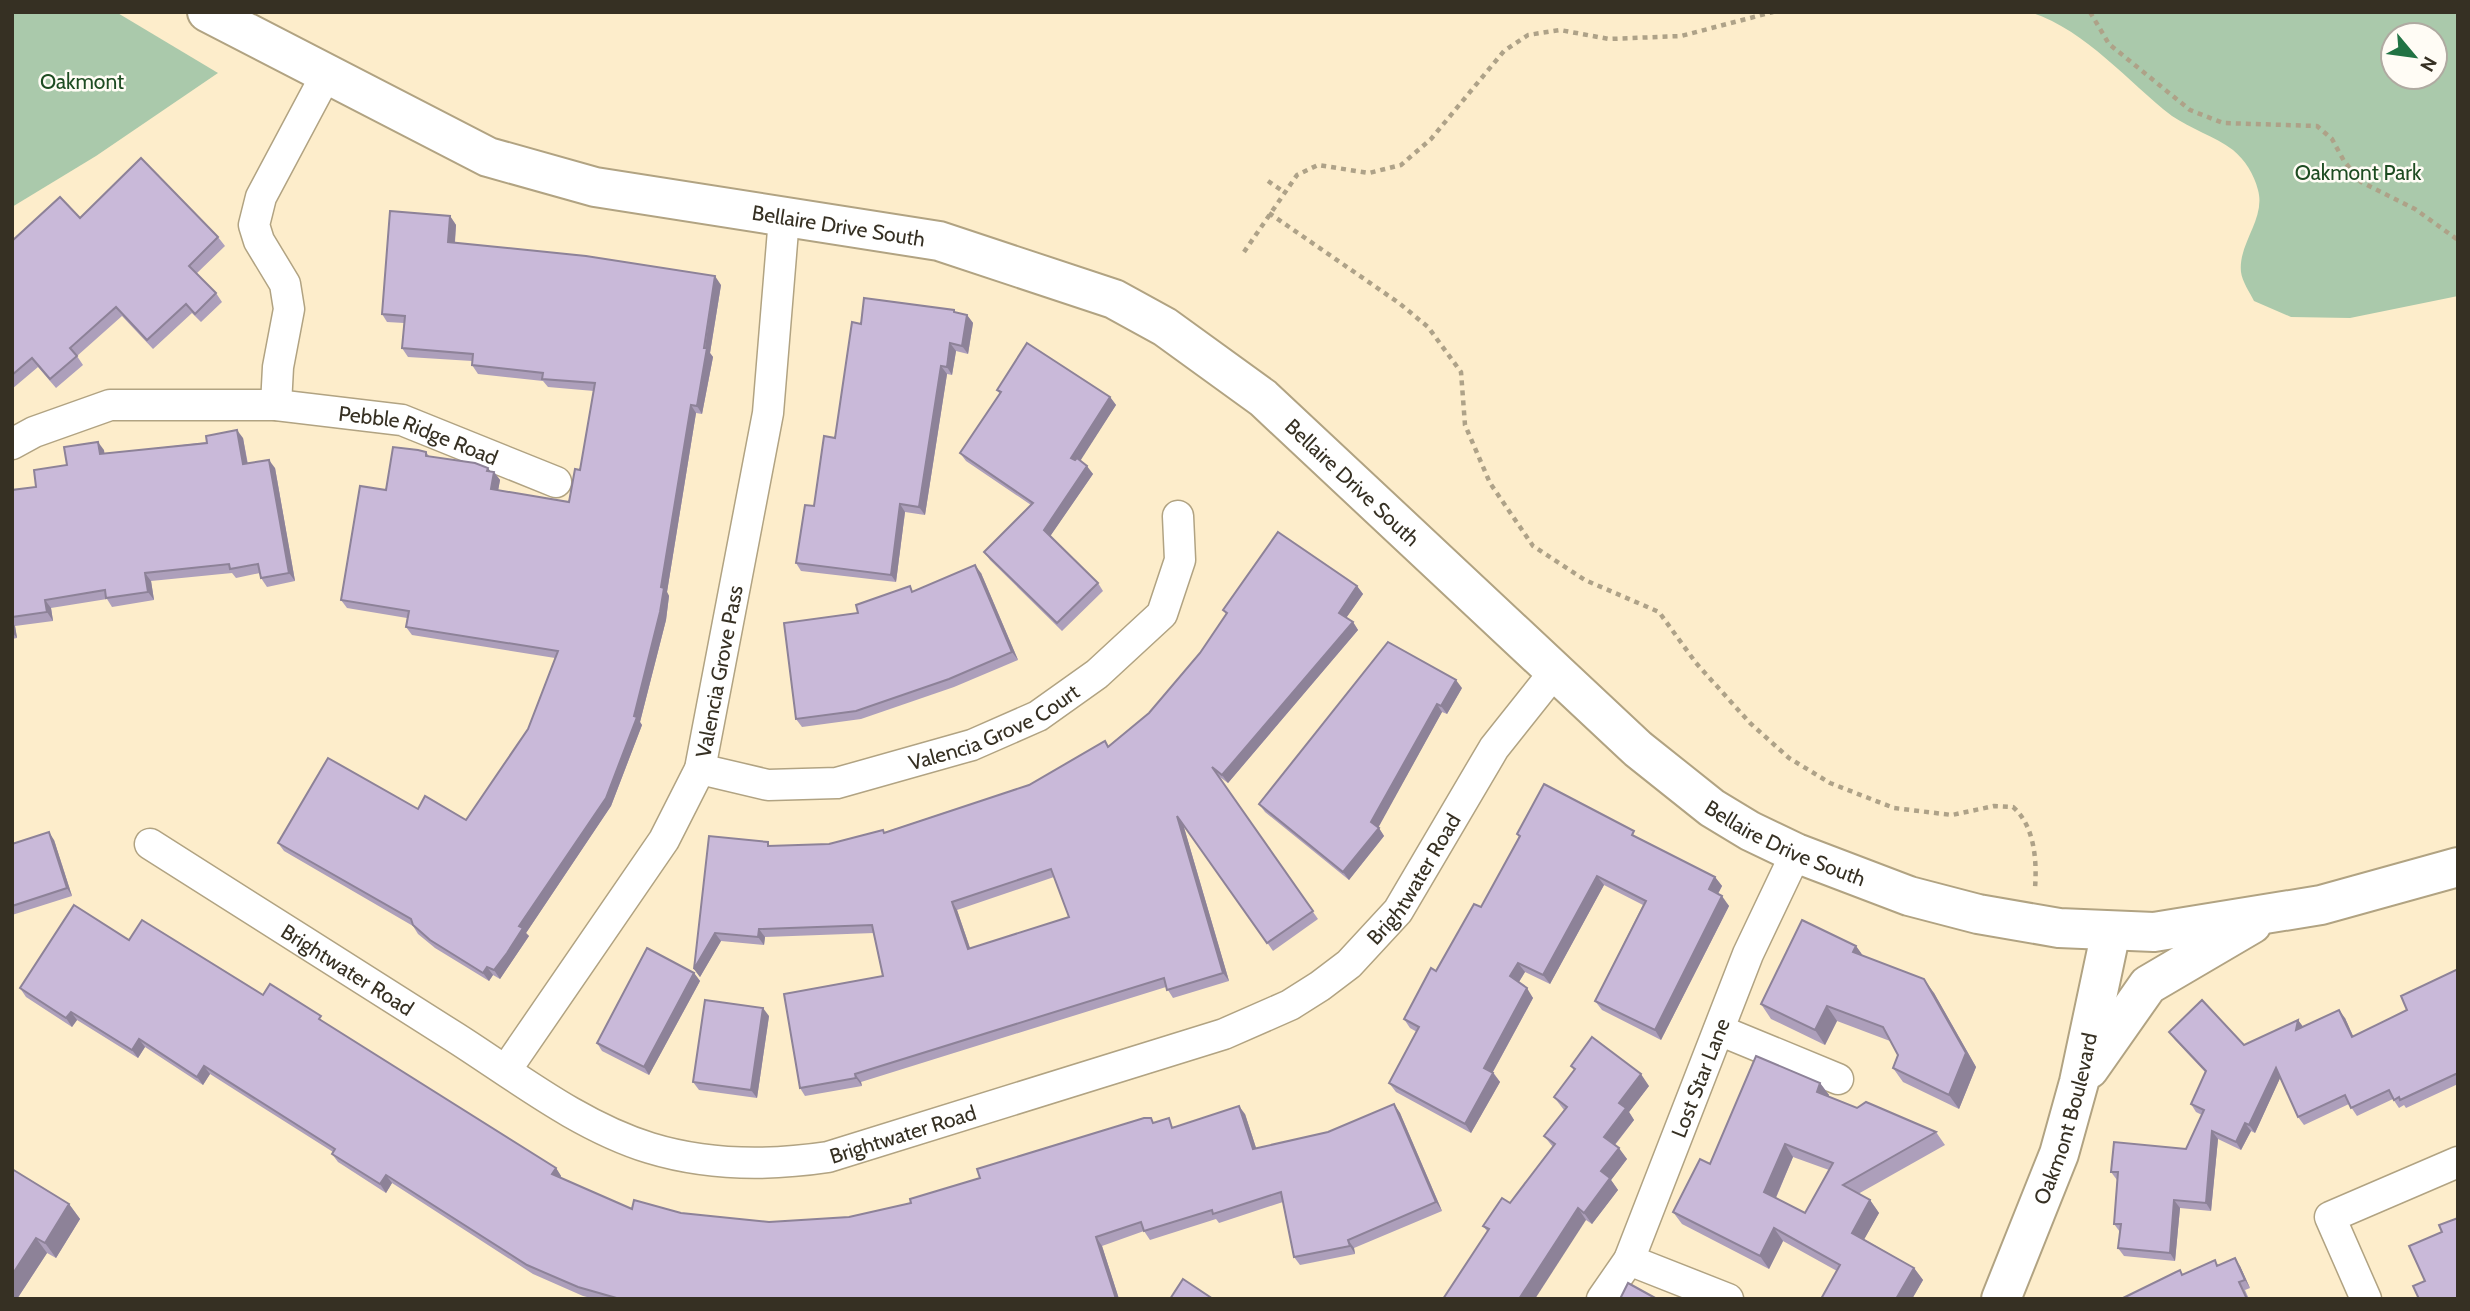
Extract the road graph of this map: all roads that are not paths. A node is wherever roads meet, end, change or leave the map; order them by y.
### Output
1 (207, 12) edge
2 (326, 75) junction
3 (784, 218) junction
4 (276, 405) junction
5 (12, 444) edge
6 (556, 482) dead end
7 (1178, 516) dead end
8 (1556, 670) junction
9 (700, 769) junction
10 (150, 844) dead end
11 (1796, 853) junction
12 (2458, 867) edge
13 (2272, 913) junction
14 (2110, 931) junction
15 (1719, 1030) junction
16 (506, 1070) junction
17 (1838, 1079) dead end
18 (2080, 1082) junction
19 (2458, 1162) edge
20 (1629, 1260) junction
21 (1602, 1299) edge
22 (1728, 1299) edge
23 (2001, 1299) edge
24 (2366, 1299) edge

1 - 2 street, Bellaire Drive South
2 - 3 street, Bellaire Drive South
2 - 4 street
3 - 8 street, Bellaire Drive South
3 - 9 street, Valencia Grove Pass
4 - 5 street, Pebble Ridge Road
4 - 6 street, Pebble Ridge Road
7 - 9 street, Valencia Grove Court
8 - 11 street, Bellaire Drive South
8 - 16 street, Brightwater Road
9 - 16 street, Valencia Grove Pass
10 - 16 street, Brightwater Road
11 - 14 street, Bellaire Drive South
11 - 15 street, Lost Star Lane
12 - 13 street, Bellaire Drive South
13 - 14 street, Bellaire Drive South
13 - 18 street
14 - 18 street, Oakmont Boulevard
15 - 17 street
15 - 20 street, Lost Star Lane
18 - 23 street, Oakmont Boulevard
19 - 24 street
20 - 21 street, Lost Star Lane
20 - 22 street

